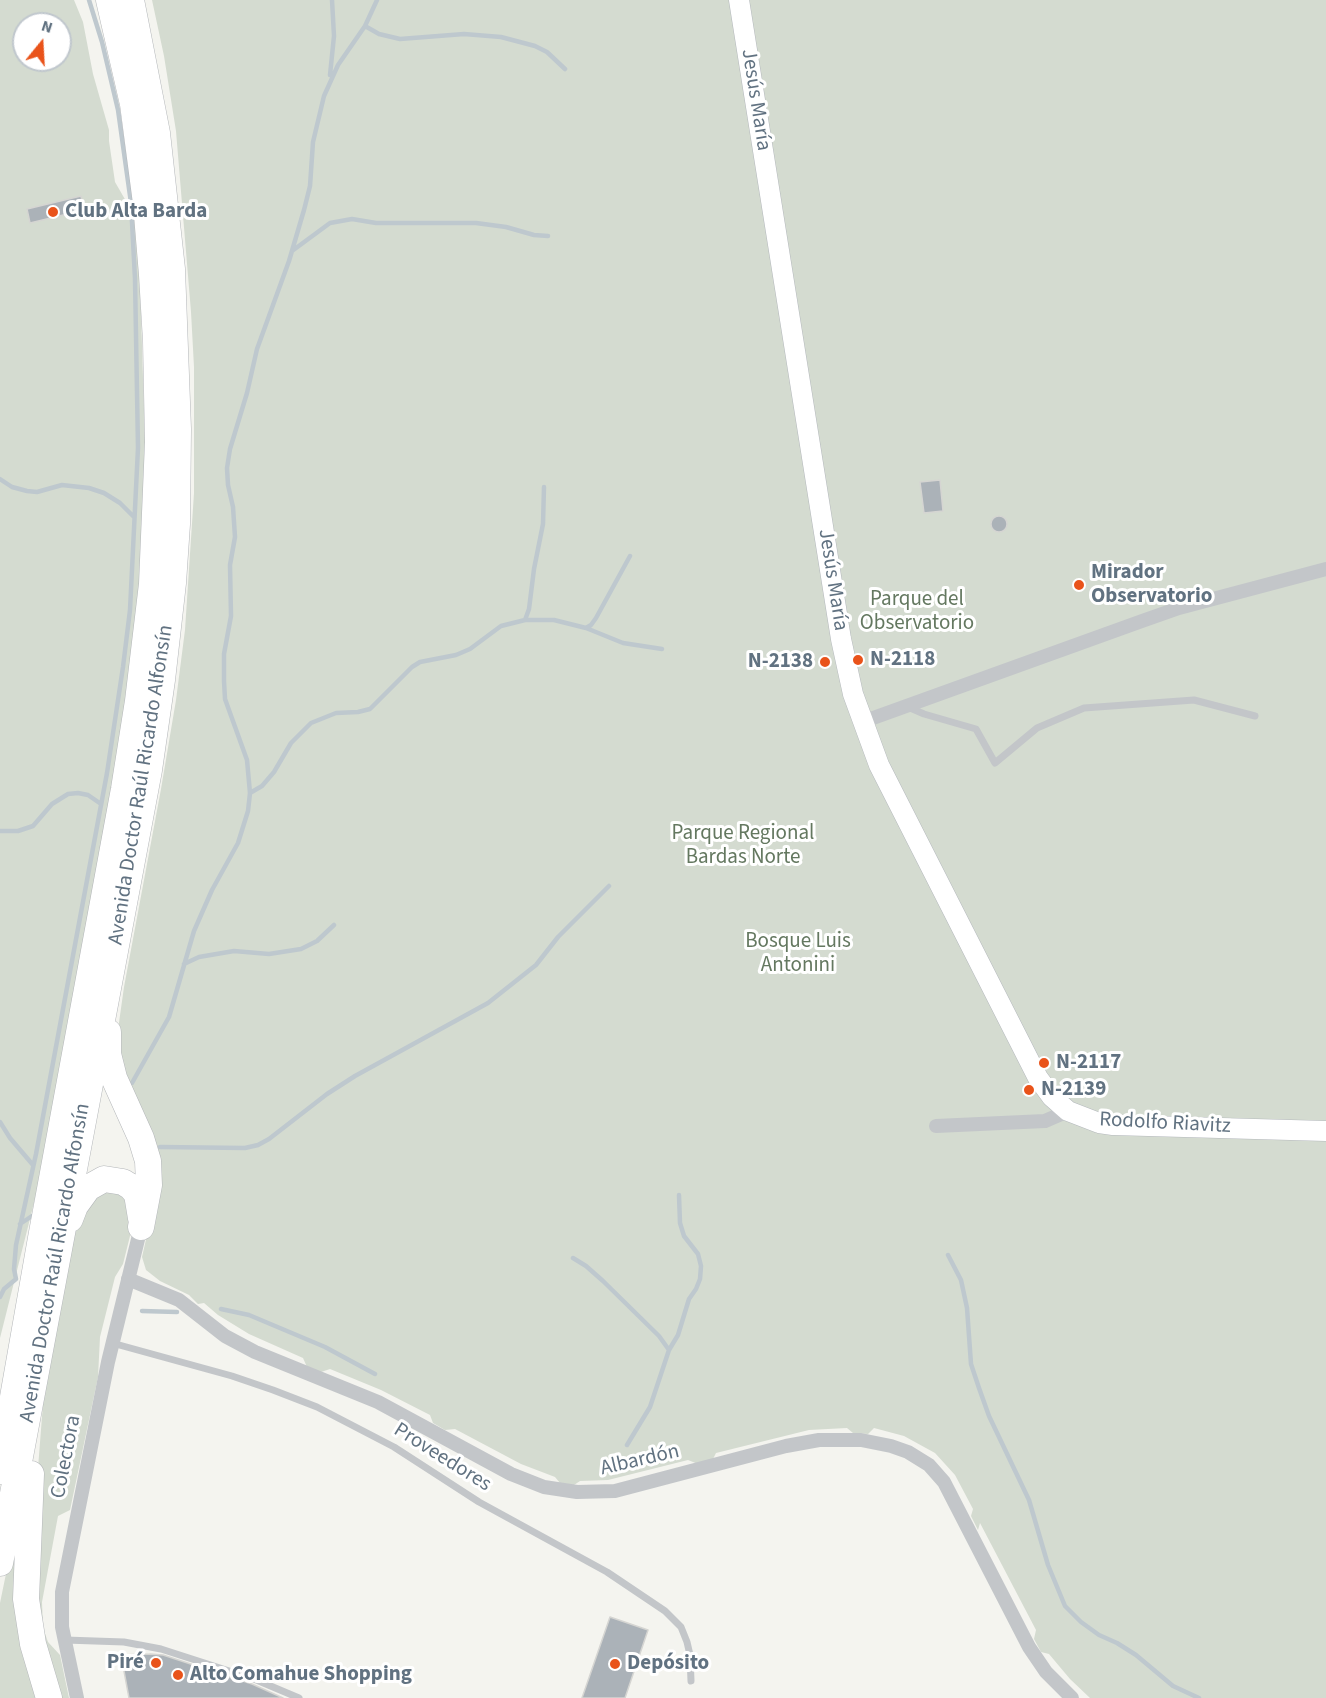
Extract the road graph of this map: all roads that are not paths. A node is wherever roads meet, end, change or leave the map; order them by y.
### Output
1 (109, 0) edge
2 (130, 0) edge
3 (739, 0) edge
4 (1326, 568) edge
5 (906, 706) junction
6 (1255, 716) dead end
7 (862, 722) junction
8 (111, 969) junction
9 (1068, 1111) junction
10 (936, 1126) dead end
11 (1326, 1131) edge
12 (141, 1227) junction
13 (49, 1246) junction
14 (128, 1279) junction
15 (112, 1343) junction
16 (0, 1369) edge
17 (35, 1381) junction
18 (0, 1471) edge
19 (0, 1563) edge
20 (65, 1640) junction
21 (691, 1681) dead end
22 (49, 1698) edge
23 (77, 1698) edge
24 (299, 1698) edge
25 (1072, 1698) edge

1 - 13 highway, Avenida Doctor Raúl Ricardo Alfonsín
2 - 8 highway, Avenida Doctor Raúl Ricardo Alfonsín
3 - 7 main road, Jesús María
4 - 5 street
5 - 6 lane
5 - 7 street
7 - 9 main road, Jesús María
8 - 12 highway
8 - 13 highway, Avenida Doctor Raúl Ricardo Alfonsín
9 - 10 street, Rodolfo Riavitz
9 - 11 main road, Rodolfo Riavitz
12 - 13 highway
12 - 14 street, Colectora
13 - 16 highway
13 - 17 highway, Avenida Doctor Raúl Ricardo Alfonsín
13 - 18 highway, Avenida Doctor Raúl Ricardo Alfonsín
14 - 15 street, Colectora
14 - 25 street, Albardón
15 - 20 street, Colectora
15 - 21 lane, Proveedores
17 - 19 highway, Avenida Doctor Raúl Ricardo Alfonsín
17 - 22 highway
20 - 23 street, Colectora
20 - 24 lane

